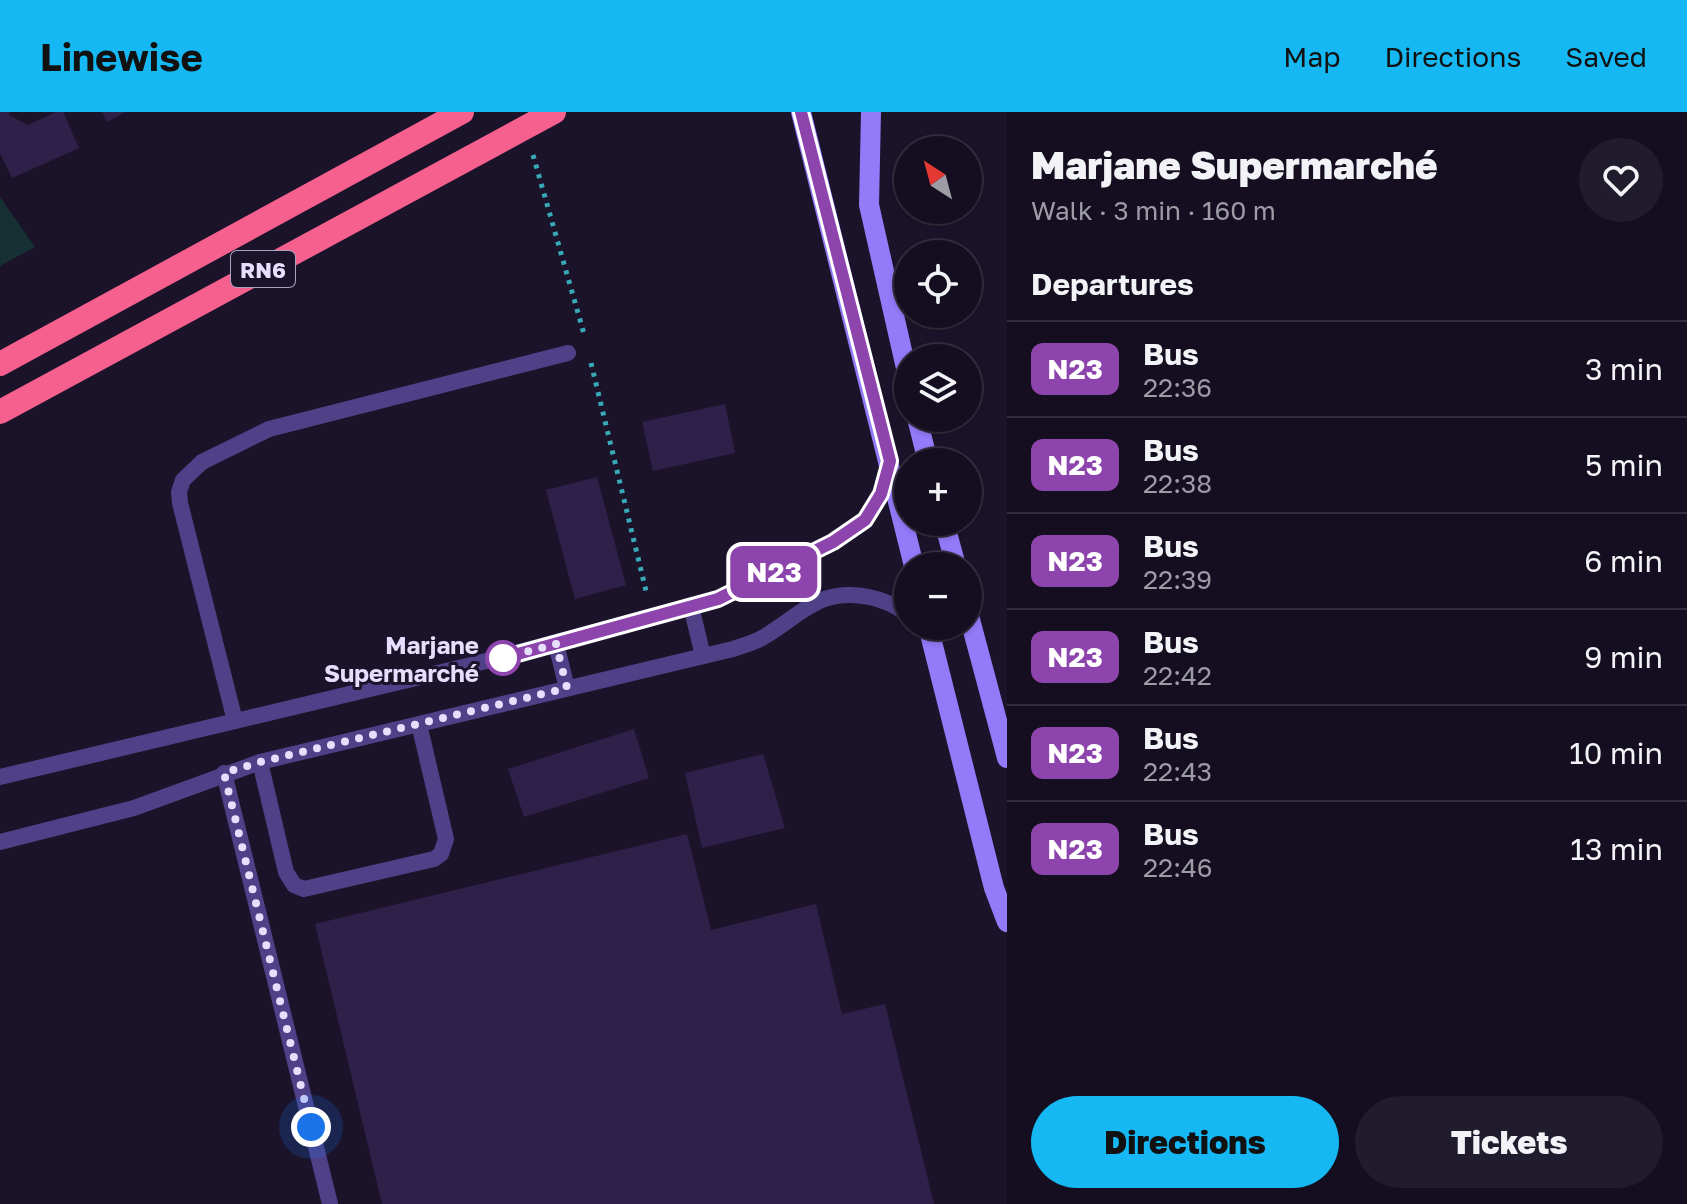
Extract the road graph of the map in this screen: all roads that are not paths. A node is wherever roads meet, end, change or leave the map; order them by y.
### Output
1 (462, 112) edge
2 (554, 112) edge
3 (801, 112) edge
4 (871, 112) edge
5 (901, 344) edge
6 (568, 353) dead end
7 (0, 364) edge
8 (0, 412) edge
9 (890, 461) junction
10 (911, 552) edge
11 (894, 605) edge
12 (691, 606) junction
13 (931, 640) edge
14 (975, 640) edge
15 (556, 644) junction
16 (703, 656) junction
17 (567, 688) junction
18 (235, 721) junction
19 (419, 724) junction
20 (1007, 758) edge
21 (260, 762) junction
22 (224, 773) junction
23 (0, 777) edge
24 (0, 842) edge
25 (1007, 922) edge
26 (330, 1204) edge

1 - 7 highway, RN6
2 - 8 highway, RN6
3 - 9 street
4 - 5 street
6 - 18 lane
9 - 10 street
9 - 12 lane
11 - 16 lane
12 - 15 lane
12 - 16 lane
13 - 25 street
14 - 20 street
15 - 17 lane
15 - 18 lane
16 - 17 lane
17 - 19 lane
18 - 23 lane
19 - 21 lane
19 - 21 lane
21 - 22 lane
22 - 24 lane
22 - 26 lane

